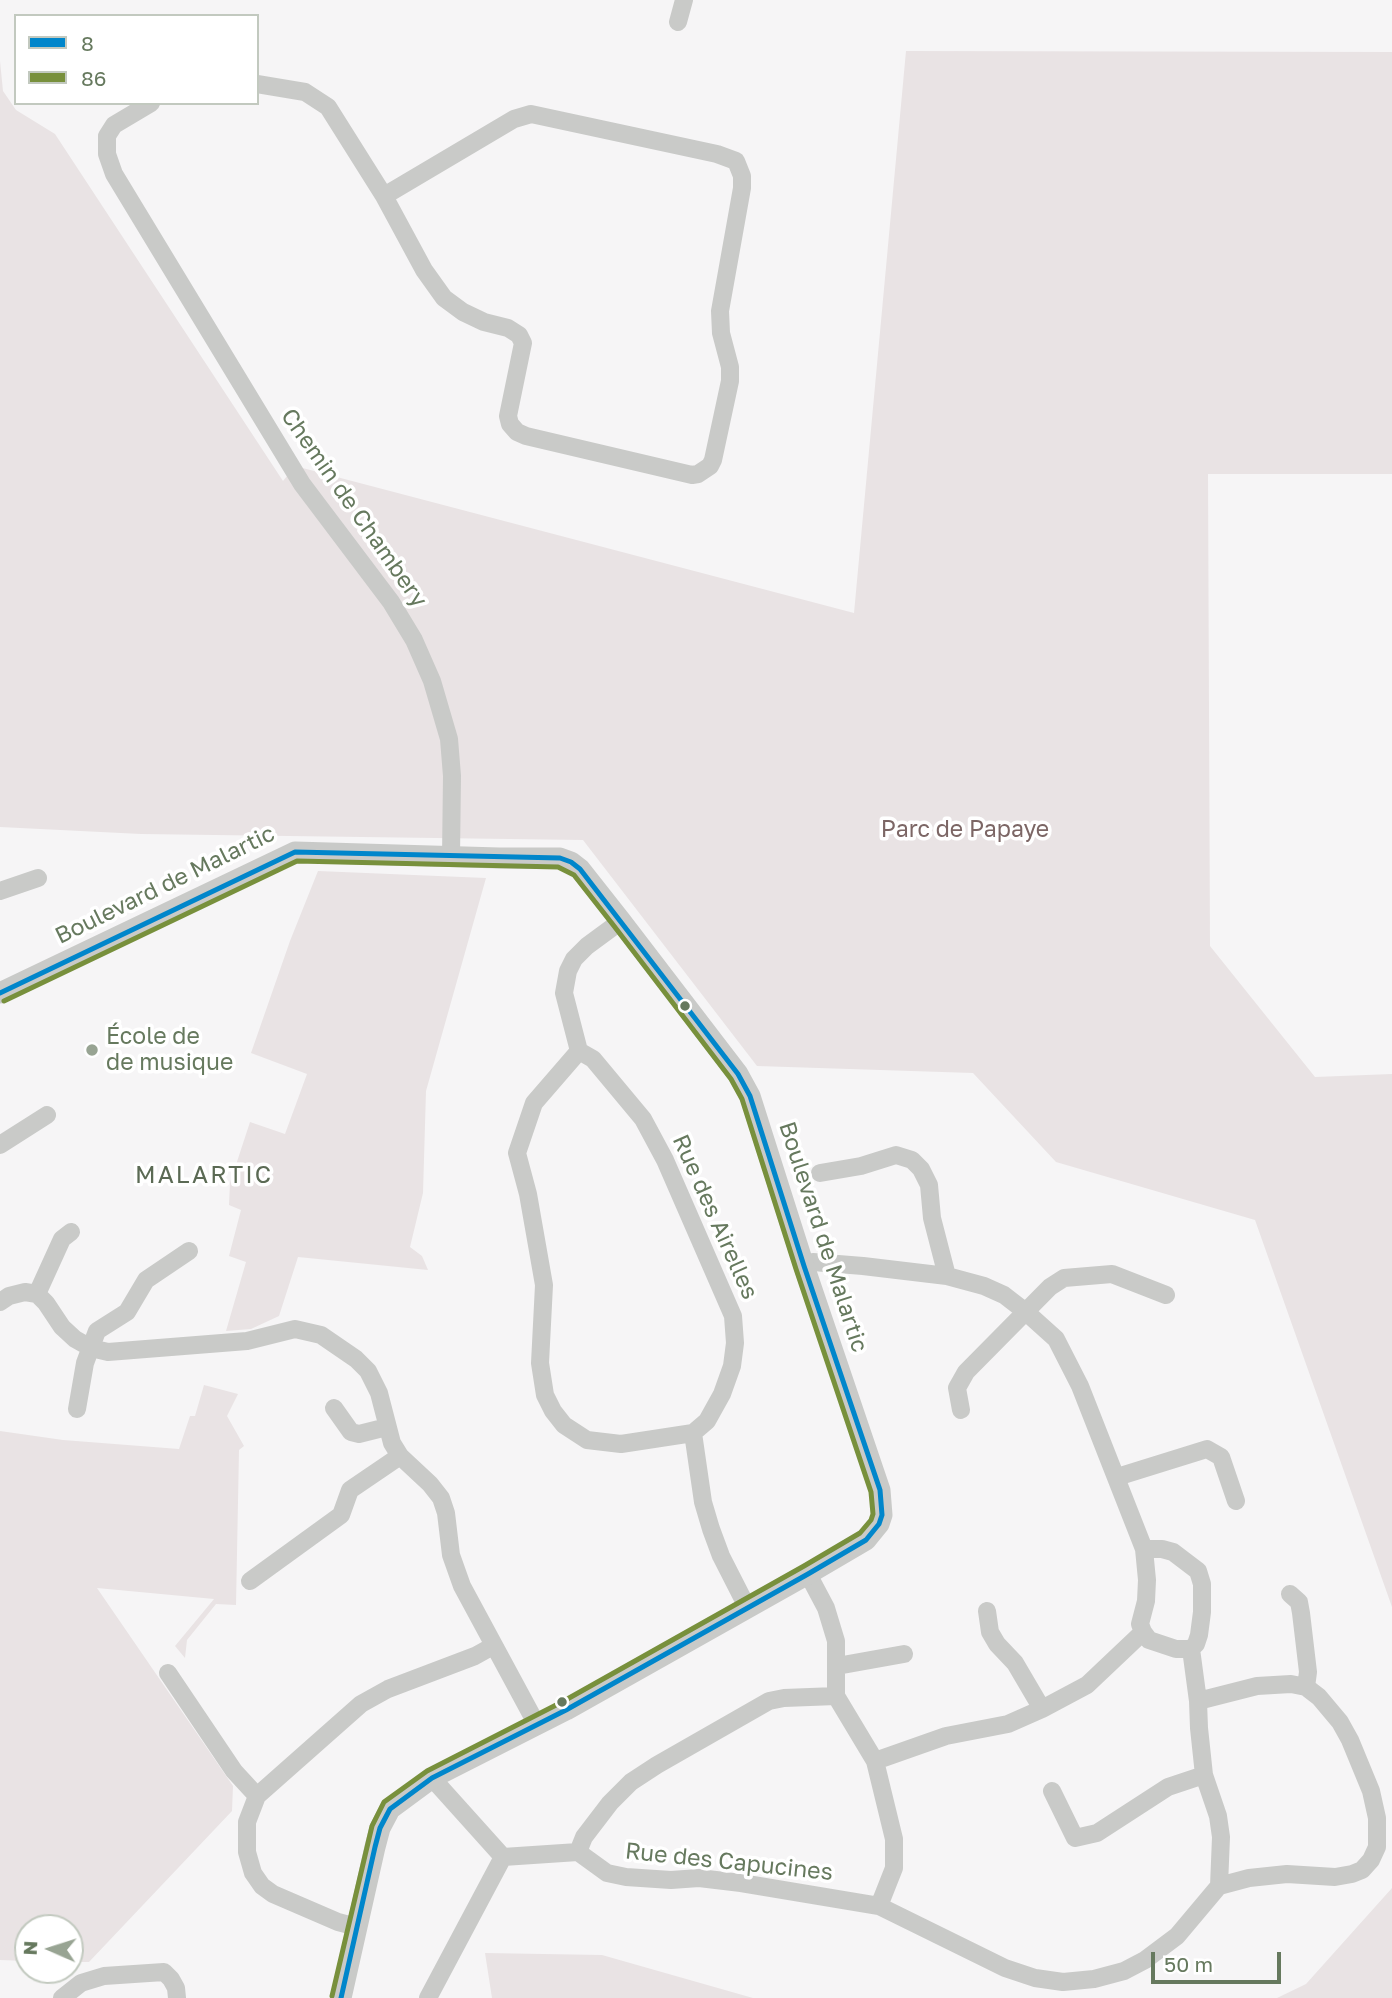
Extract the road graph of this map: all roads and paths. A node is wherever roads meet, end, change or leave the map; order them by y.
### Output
1 (684, 0) edge
2 (678, 22) dead end
3 (259, 84) edge
4 (148, 105) edge
5 (384, 196) junction
6 (451, 857) junction
7 (38, 878) dead end
8 (0, 891) edge
9 (621, 921) junction
10 (0, 993) edge
11 (579, 1051) junction
12 (47, 1115) dead end
13 (0, 1145) edge
14 (820, 1173) dead end
15 (71, 1232) dead end
16 (189, 1251) dead end
17 (804, 1266) junction
18 (947, 1276) junction
19 (37, 1294) junction
20 (1166, 1295) dead end
21 (0, 1302) edge
22 (1026, 1312) junction
23 (92, 1348) junction
24 (334, 1408) dead end
25 (77, 1409) dead end
26 (961, 1410) dead end
27 (387, 1427) junction
28 (693, 1433) junction
29 (400, 1456) junction
30 (1117, 1477) junction
31 (1236, 1501) dead end
32 (1144, 1549) junction
33 (808, 1574) junction
34 (250, 1581) dead end
35 (1290, 1594) dead end
36 (747, 1607) junction
37 (987, 1611) dead end
38 (1143, 1632) junction
39 (493, 1646) junction
40 (1191, 1649) junction
41 (904, 1654) dead end
42 (837, 1666) junction
43 (168, 1673) dead end
44 (1307, 1687) junction
45 (836, 1696) junction
46 (1198, 1702) junction
47 (1042, 1709) junction
48 (537, 1725) junction
49 (875, 1761) junction
50 (1204, 1776) junction
51 (432, 1778) junction
52 (1052, 1791) dead end
53 (257, 1796) junction
54 (578, 1852) junction
55 (503, 1857) junction
56 (1219, 1886) junction
57 (879, 1906) junction
58 (357, 1927) junction
59 (62, 1998) edge
60 (177, 1998) edge
61 (341, 1998) edge
62 (428, 1998) edge

1 - 2 street
3 - 5 street
4 - 6 street, Chemin de Chambery
5 - 5 street
6 - 9 street, Boulevard de Malartic
6 - 10 street, Boulevard de Malartic
7 - 8 street
9 - 11 street
9 - 17 street, Boulevard de Malartic
11 - 28 street, Rue des Airelles
11 - 28 street
12 - 13 street
14 - 18 street
15 - 19 street
16 - 23 street
17 - 18 street
17 - 33 street, Boulevard de Malartic
18 - 22 street
19 - 21 street
19 - 23 street
20 - 22 street
22 - 26 street
22 - 30 street
23 - 25 street
23 - 27 street
24 - 27 street
27 - 29 street
28 - 36 street
29 - 34 street
29 - 39 street
30 - 31 street
30 - 32 street
32 - 38 street
32 - 40 street
33 - 36 street, Boulevard de Malartic
33 - 42 street
35 - 44 street
36 - 48 street, Boulevard de Malartic
37 - 47 street
38 - 40 street
38 - 47 street
39 - 48 street
39 - 53 street
40 - 46 street
41 - 42 street
42 - 45 street
43 - 53 street
44 - 46 street
44 - 56 street
45 - 49 street
45 - 54 street
46 - 50 street
47 - 49 street
48 - 51 street, Boulevard de Malartic
49 - 57 street
50 - 52 street
50 - 56 street
51 - 55 street
51 - 58 street, Boulevard de Malartic
53 - 58 street
54 - 55 street
54 - 57 street, Rue des Capucines
55 - 62 street
56 - 57 street, Rue des Capucines
58 - 61 street, Boulevard de Malartic
59 - 60 street

